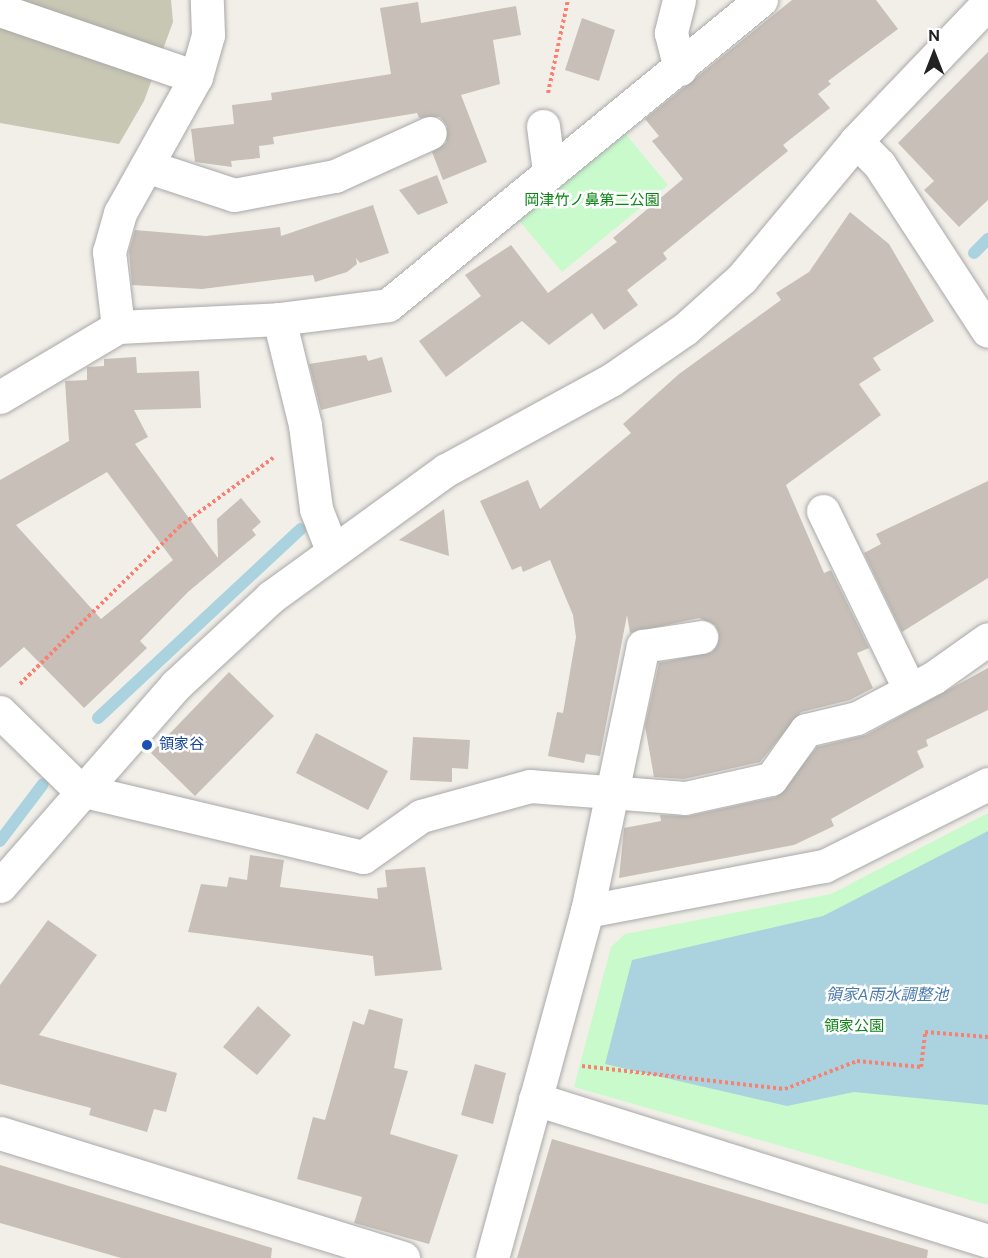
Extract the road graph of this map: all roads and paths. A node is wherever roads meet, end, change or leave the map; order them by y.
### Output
1 (207, 0) edge
2 (568, 0) edge
3 (679, 0) edge
4 (761, 0) edge
5 (988, 3) edge
6 (0, 10) edge
7 (680, 69) junction
8 (196, 77) junction
9 (543, 126) joint
10 (430, 133) dead end
11 (856, 141) junction
12 (149, 167) junction
13 (549, 171) junction
14 (279, 319) junction
15 (118, 327) junction
16 (988, 331) edge
17 (0, 397) edge
18 (307, 439) junction
19 (823, 511) dead end
20 (332, 550) junction
21 (701, 637) dead end
22 (988, 639) edge
23 (910, 690) junction
24 (8, 700) edge
25 (988, 784) edge
26 (80, 790) junction
27 (610, 796) junction
28 (0, 886) edge
29 (587, 911) junction
30 (988, 1037) edge
31 (546, 1059) junction
32 (535, 1099) junction
33 (0, 1133) edge
34 (988, 1241) edge
35 (403, 1258) edge
36 (492, 1258) edge

1 - 8 street
2 - 9 path
3 - 7 street
4 - 7 street
5 - 11 street
6 - 8 street
7 - 13 street
8 - 12 street
9 - 13 street
10 - 12 street
11 - 16 street
11 - 20 street
12 - 15 street
13 - 14 street
14 - 15 street
14 - 18 street
15 - 17 street
18 - 20 street
18 - 24 path
19 - 23 street
20 - 26 street
21 - 27 street
22 - 23 street
23 - 27 street
24 - 26 street
25 - 29 street
26 - 27 street
26 - 28 street
27 - 29 street
29 - 31 street
30 - 31 path
31 - 32 street
32 - 34 street
32 - 36 street
33 - 35 street

